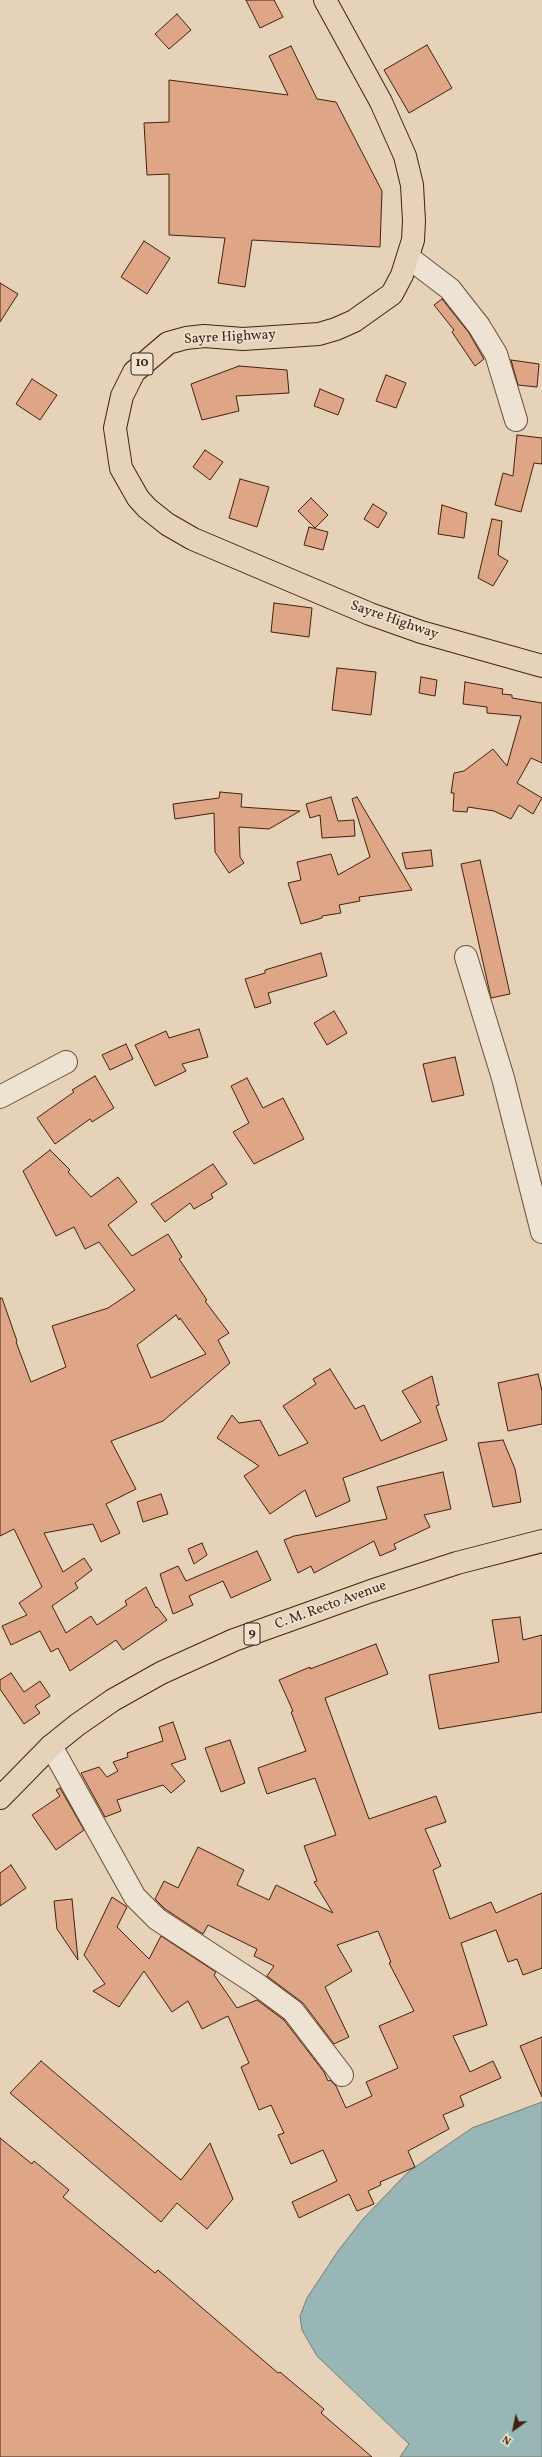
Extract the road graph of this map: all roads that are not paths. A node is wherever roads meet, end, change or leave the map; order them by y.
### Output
1 (325, 0) edge
2 (408, 257) junction
3 (516, 420) dead end
4 (542, 666) edge
5 (466, 957) dead end
6 (66, 1062) dead end
7 (0, 1097) edge
8 (542, 1232) edge
9 (542, 1541) edge
10 (51, 1746) junction
11 (1, 1794) edge
12 (342, 2075) dead end

1 - 2 highway, Sayre Highway / 10
2 - 3 street
2 - 4 highway, Sayre Highway / 10
5 - 8 street
6 - 7 street
9 - 10 highway, C. M. Recto Avenue / 9
10 - 11 highway, C. M. Recto Avenue / 9
10 - 12 street

